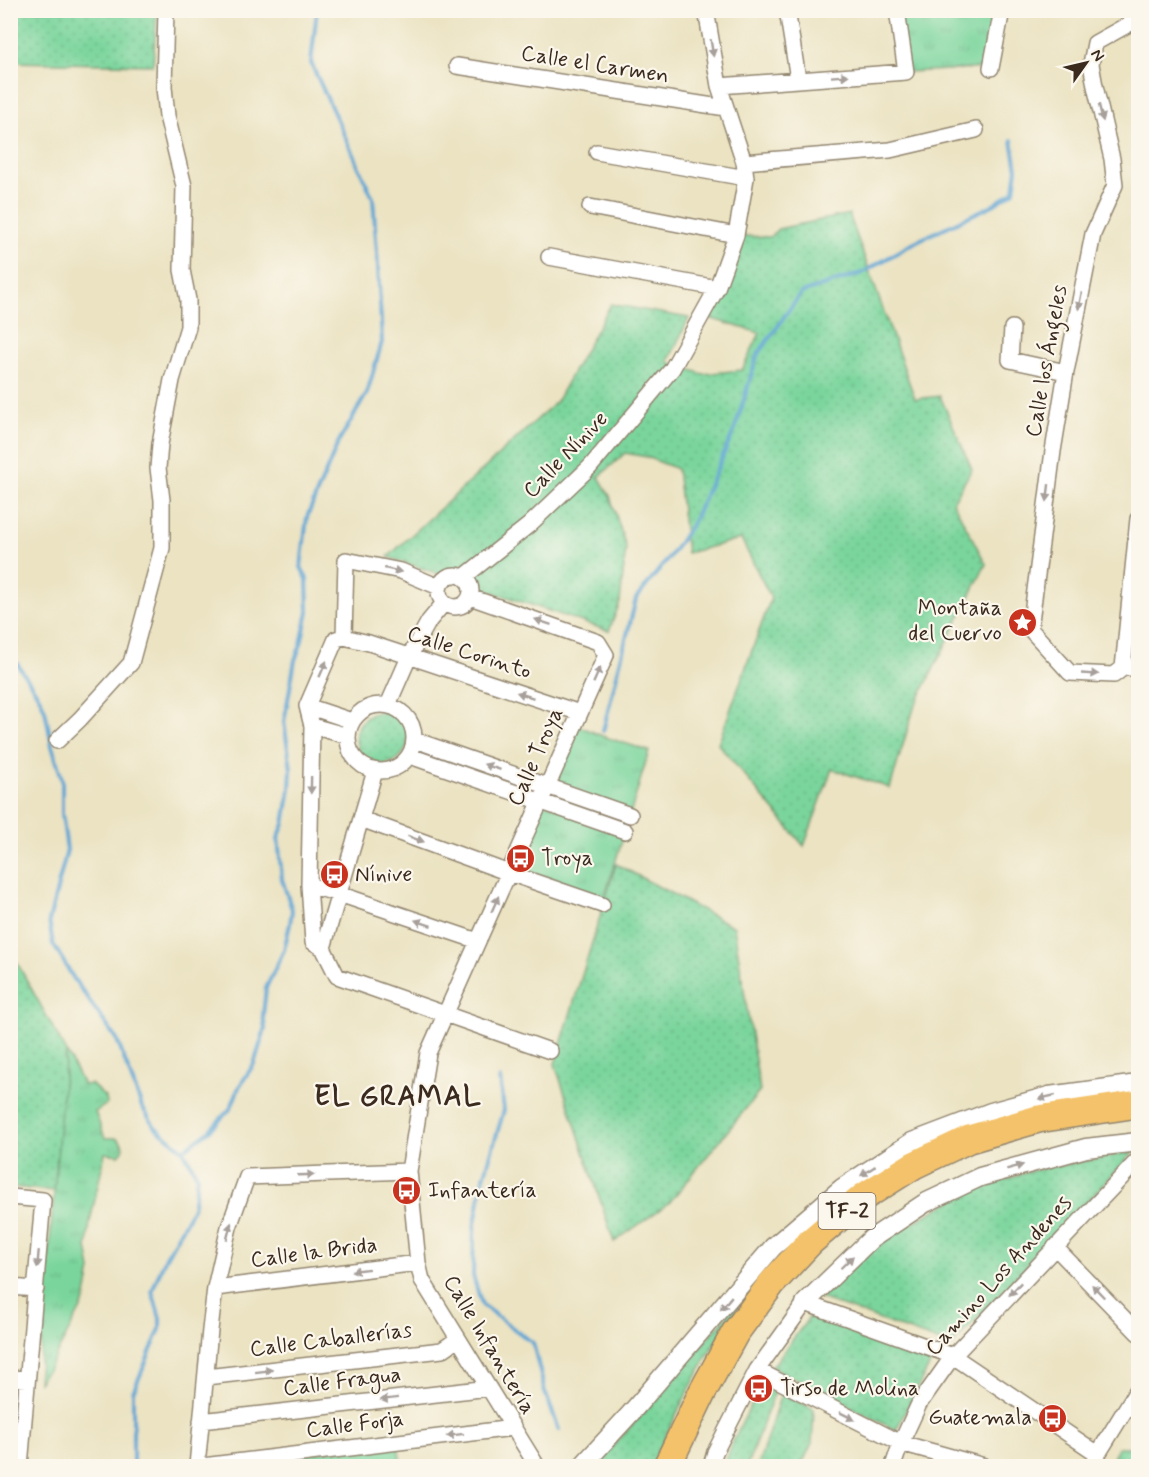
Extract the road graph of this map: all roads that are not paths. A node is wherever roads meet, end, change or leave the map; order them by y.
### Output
1 (166, 10) edge
2 (706, 10) edge
3 (787, 10) edge
4 (897, 10) edge
5 (1002, 10) edge
6 (1138, 19) edge
7 (457, 66) dead end
8 (991, 68) dead end
9 (798, 79) junction
10 (719, 86) junction
11 (726, 108) junction
12 (976, 130) dead end
13 (597, 152) dead end
14 (744, 162) junction
15 (746, 178) junction
16 (590, 207) dead end
17 (736, 235) junction
18 (549, 257) dead end
19 (717, 288) junction
20 (1012, 328) dead end
21 (1066, 372) junction
22 (1138, 519) edge
23 (464, 577) junction
24 (439, 587) junction
25 (470, 597) junction
26 (444, 603) junction
27 (344, 637) junction
28 (409, 657) junction
29 (1131, 668) edge
30 (388, 705) junction
31 (307, 706) junction
32 (580, 713) junction
33 (312, 726) junction
34 (350, 728) junction
35 (415, 740) junction
36 (57, 741) dead end
37 (410, 756) junction
38 (375, 771) junction
39 (548, 786) junction
40 (540, 802) junction
41 (630, 815) dead end
42 (361, 819) junction
43 (625, 831) dead end
44 (508, 873) junction
45 (309, 885) junction
46 (339, 894) junction
47 (602, 905) dead end
48 (478, 941) junction
49 (324, 948) junction
50 (445, 1015) junction
51 (550, 1051) dead end
52 (1138, 1076) edge
53 (1138, 1084) edge
54 (1105, 1088) junction
55 (1138, 1104) edge
56 (1138, 1120) edge
57 (1138, 1142) edge
58 (1138, 1160) edge
59 (409, 1171) junction
60 (10, 1197) edge
61 (1055, 1246) junction
62 (418, 1263) junction
63 (10, 1287) edge
64 (215, 1288) junction
65 (36, 1289) junction
66 (805, 1303) junction
67 (1138, 1333) edge
68 (458, 1339) junction
69 (953, 1356) junction
70 (758, 1370) junction
71 (206, 1377) junction
72 (10, 1378) edge
73 (27, 1379) junction
74 (489, 1388) junction
75 (1138, 1389) edge
76 (201, 1421) junction
77 (513, 1428) junction
78 (901, 1443) junction
79 (1095, 1460) edge
80 (20, 1467) edge
81 (197, 1467) edge
82 (203, 1467) edge
83 (537, 1467) edge
84 (582, 1467) edge
85 (667, 1467) edge
86 (684, 1467) edge
87 (711, 1467) edge
88 (893, 1467) edge
89 (984, 1467) edge

1 - 36 street
2 -> 10 street, Calle Nínive
3 - 9 street
9 -> 4 street
5 - 8 street
6 -> 21 street, Calle los Ángeles
7 - 11 street, Calle el Carmen
9 - 10 street
10 - 11 street, Calle Nínive
11 - 14 street, Calle Nínive
12 - 14 street
13 - 15 street
14 - 15 street, Calle Nínive
15 - 17 street, Calle Nínive
16 - 17 street
17 - 19 street, Calle Nínive
18 - 19 street
19 - 23 street, Calle Nínive
20 - 21 street
21 -> 29 street, Calle los Ángeles
22 - 29 street
23 - 24 street
23 - 25 street
24 - 26 street
27 -> 24 street
25 - 26 street
32 -> 25 street, Calle Troya
26 - 28 street
27 - 28 street, Calle Corinto
31 -> 27 street
28 - 30 street
32 -> 28 street, Calle Corinto
30 - 34 street
30 - 35 street
31 - 33 street
31 - 34 street
32 - 39 street, Calle Troya
33 - 34 street
33 -> 45 street
34 - 38 street
35 - 37 street
39 -> 35 street
37 - 38 street
37 - 40 street
38 - 42 street
39 - 40 street, Calle Troya
39 - 41 street
40 - 43 street
40 - 44 street, Calle Troya
42 -> 44 street
42 - 46 street
44 - 47 street
48 -> 44 street, Calle Troya
45 - 46 street
45 - 49 street
48 -> 46 street
46 - 49 street
48 - 50 street, Calle Troya
49 - 50 street
50 - 51 street
50 - 59 street, Calle Infantería
52 - 54 street
53 - 54 street
54 -> 84 street
55 - 85 highway, TF-2
56 - 86 highway, TF-2
66 -> 57 street
58 - 61 street, Camino Los Andenes
59 - 62 street, Calle Infantería
64 -> 59 street
60 -> 65 street
67 -> 61 street
61 -> 69 street, Camino Los Andenes
62 -> 64 street, Calle la Brida
62 - 68 street, Calle Infantería
63 - 65 street
64 - 71 street
65 - 73 street
66 - 69 street
66 - 70 street
71 -> 68 street, Calle Caballerías
68 - 74 street, Calle Infantería
69 - 78 street, Camino Los Andenes
69 - 79 street
70 -> 78 street
70 - 87 street
71 - 76 street
72 - 73 street
73 - 80 street
74 -> 76 street, Calle Fragua
74 - 77 street, Calle Infantería
75 - 79 street
76 - 81 street
77 -> 82 street, Calle Forja
77 - 83 street, Calle Infantería
78 - 88 street, Camino Los Andenes
78 - 89 street

